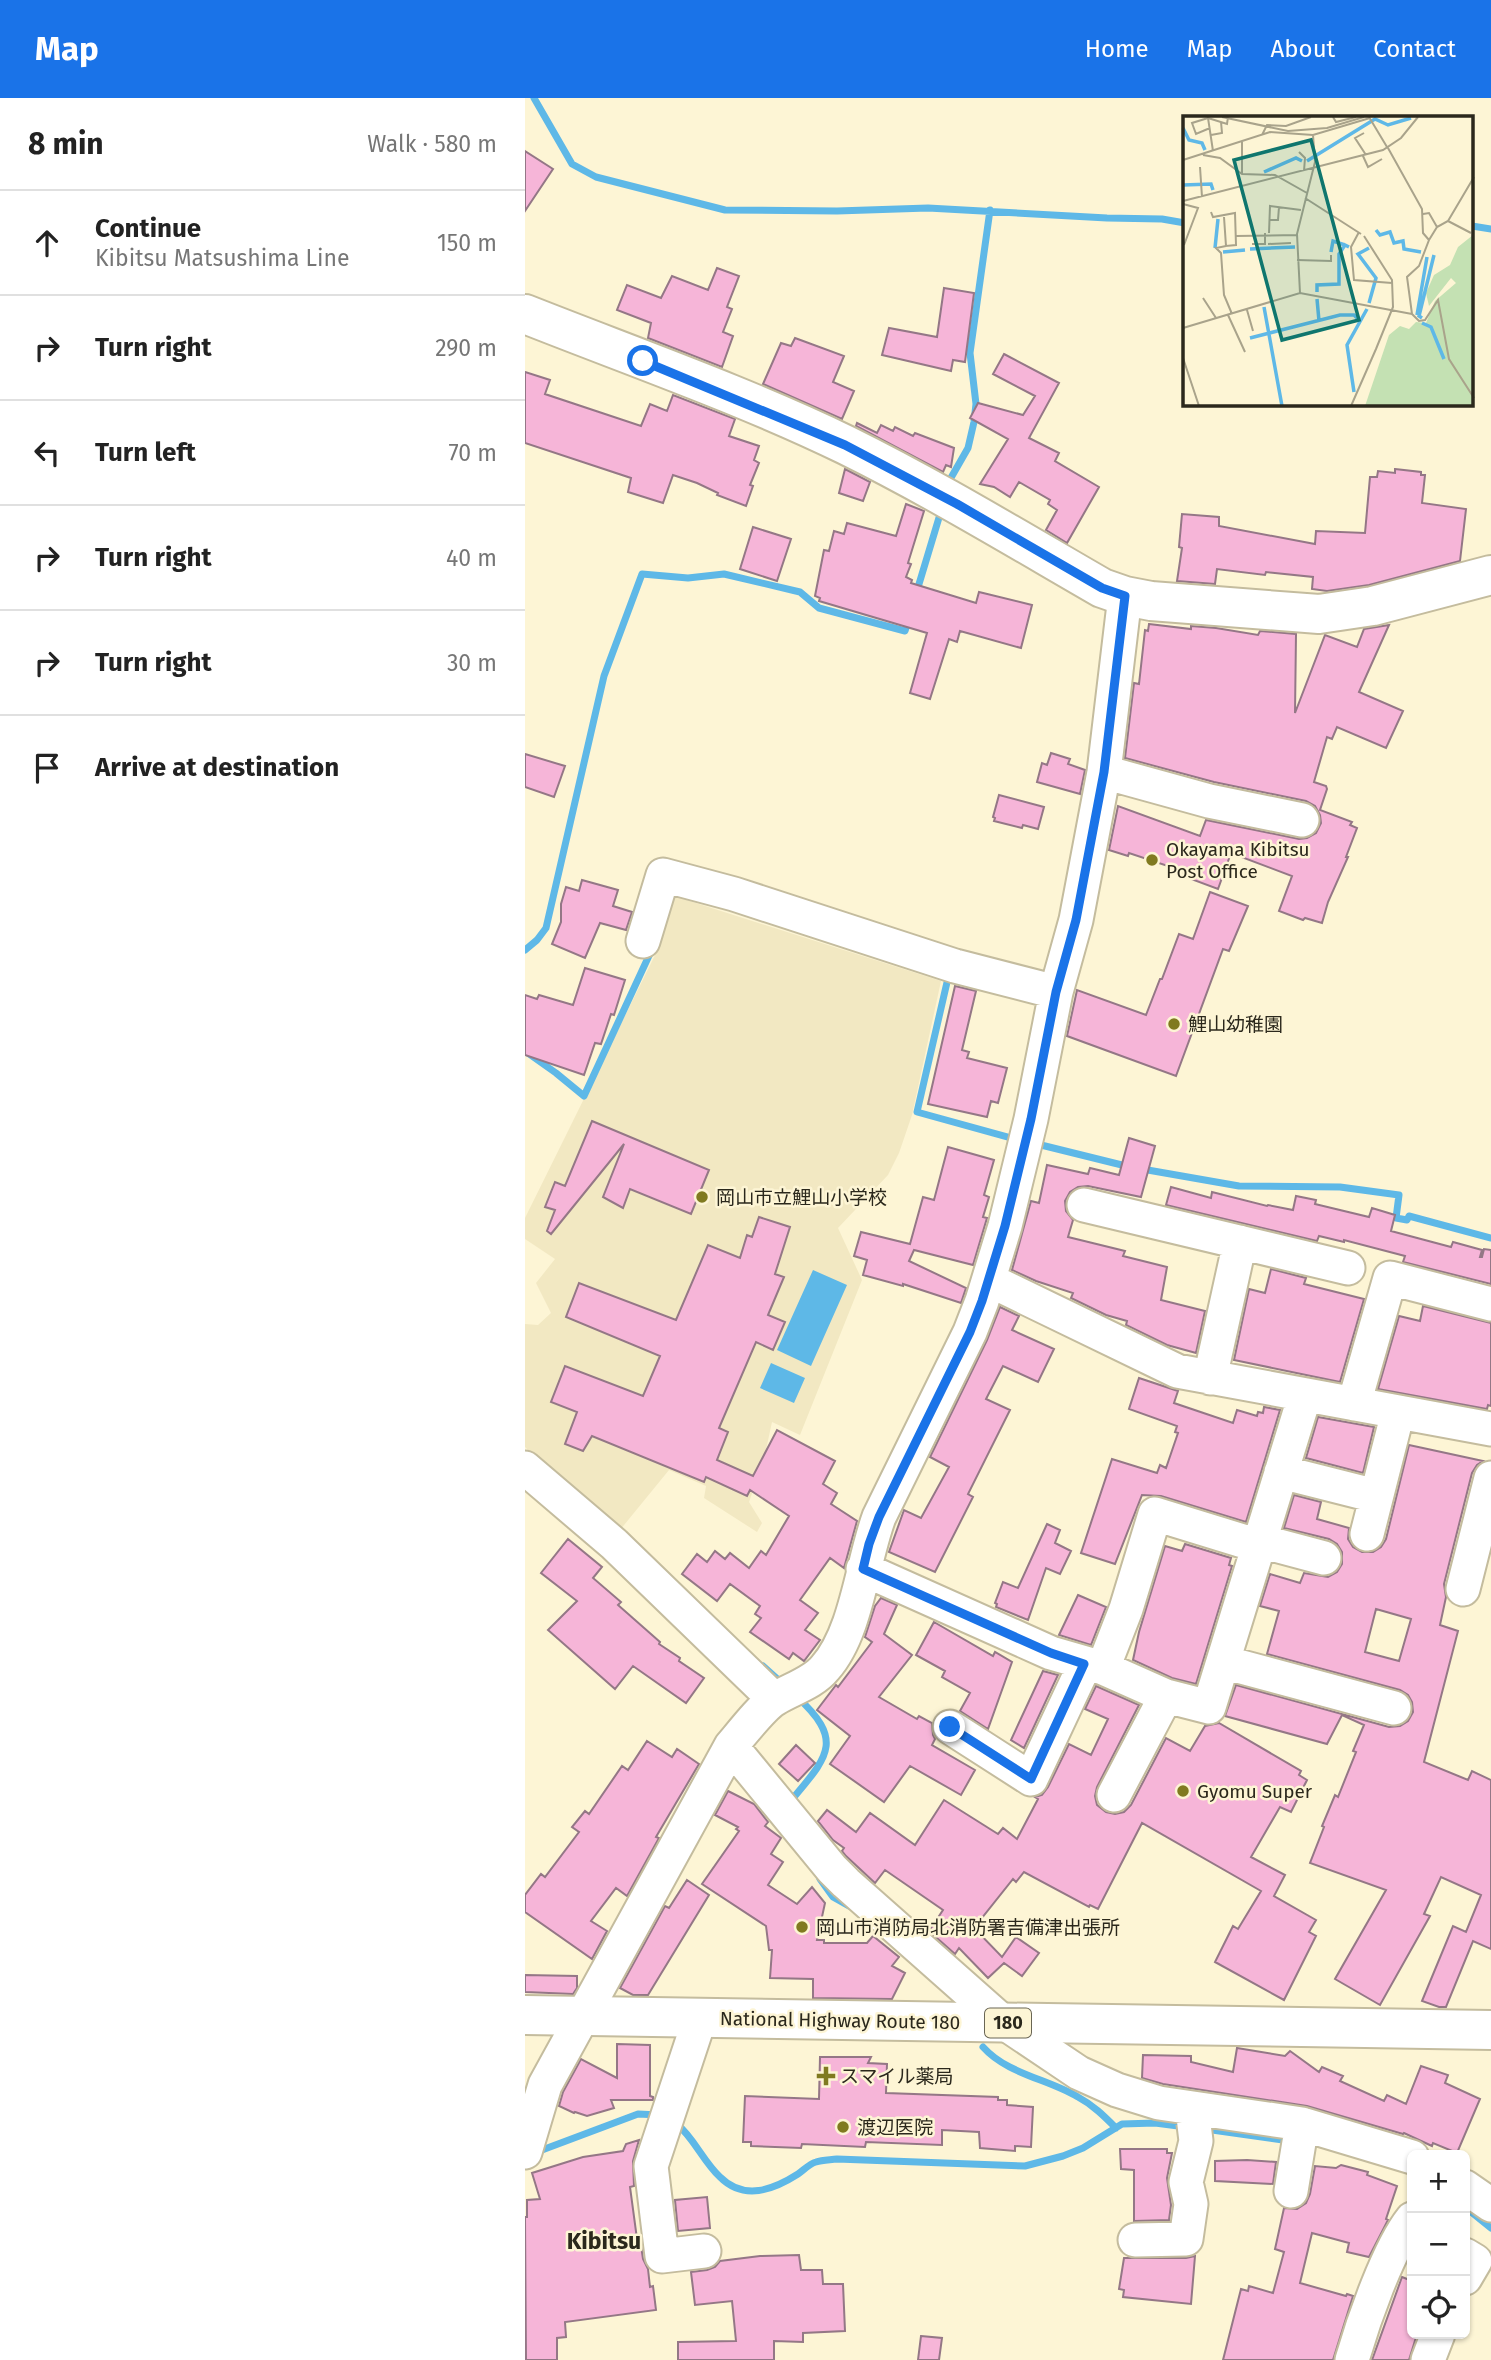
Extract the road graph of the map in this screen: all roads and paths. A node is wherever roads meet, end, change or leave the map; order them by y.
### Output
1 (525, 314) edge
2 (1491, 575) edge
3 (1125, 596) junction
4 (1104, 772) junction
5 (1301, 820) dead end
6 (643, 940) dead end
7 (1056, 992) junction
8 (1084, 1205) dead end
9 (1240, 1242) junction
10 (1348, 1268) dead end
11 (989, 1280) junction
12 (1491, 1304) edge
13 (1210, 1378) junction
14 (1305, 1395) junction
15 (1354, 1404) junction
16 (1398, 1412) junction
17 (1491, 1429) edge
18 (525, 1468) edge
19 (1281, 1472) junction
20 (1491, 1478) edge
21 (1376, 1496) junction
22 (1367, 1534) dead end
23 (1260, 1543) junction
24 (1324, 1558) dead end
25 (863, 1569) junction
26 (1463, 1589) dead end
27 (1223, 1662) junction
28 (1094, 1666) junction
29 (1166, 1696) junction
30 (774, 1699) junction
31 (1394, 1708) dead end
32 (950, 1727) dead end
33 (731, 1745) junction
34 (1114, 1795) dead end
35 (525, 2015) edge
36 (584, 2017) junction
37 (700, 2018) junction
38 (1003, 2022) junction
39 (1491, 2030) edge
40 (1192, 2108) junction
41 (1302, 2124) junction
42 (528, 2141) edge
43 (1407, 2156) edge
44 (1291, 2191) dead end
45 (1470, 2191) edge
46 (1491, 2205) edge
47 (1407, 2230) edge
48 (1135, 2240) dead end
49 (704, 2251) dead end
50 (1436, 2339) edge
51 (1352, 2360) edge
52 (1428, 2360) edge

1 - 3 main road
2 - 3 main road
3 - 4 street
4 - 5 street
4 - 7 street
6 - 7 street
7 - 11 street
8 - 9 street
9 - 10 street
9 - 13 street
11 - 13 street
11 - 25 street
12 - 15 street
13 - 14 street
14 - 15 street
14 - 19 street
15 - 16 street
16 - 17 street
16 - 21 street
18 - 30 street
19 - 21 street
19 - 23 street
20 - 26 street
21 - 22 street
23 - 24 street
23 - 27 street
23 - 28 street
25 - 28 street
25 - 30 street
27 - 29 street
27 - 31 street
28 - 29 street
28 - 32 street
29 - 34 street
30 - 33 street
33 - 36 street
33 - 38 street
35 - 36 main road, National Highway Route 180 / 180
36 - 37 main road, National Highway Route 180 / 180
36 - 42 street
37 - 38 main road, National Highway Route 180 / 180
37 - 49 street
38 - 39 main road, National Highway Route 180 / 180
38 - 40 street
40 - 41 street
40 - 48 street
41 - 43 street
41 - 44 street
45 - 46 street
47 - 51 street
50 - 52 street

